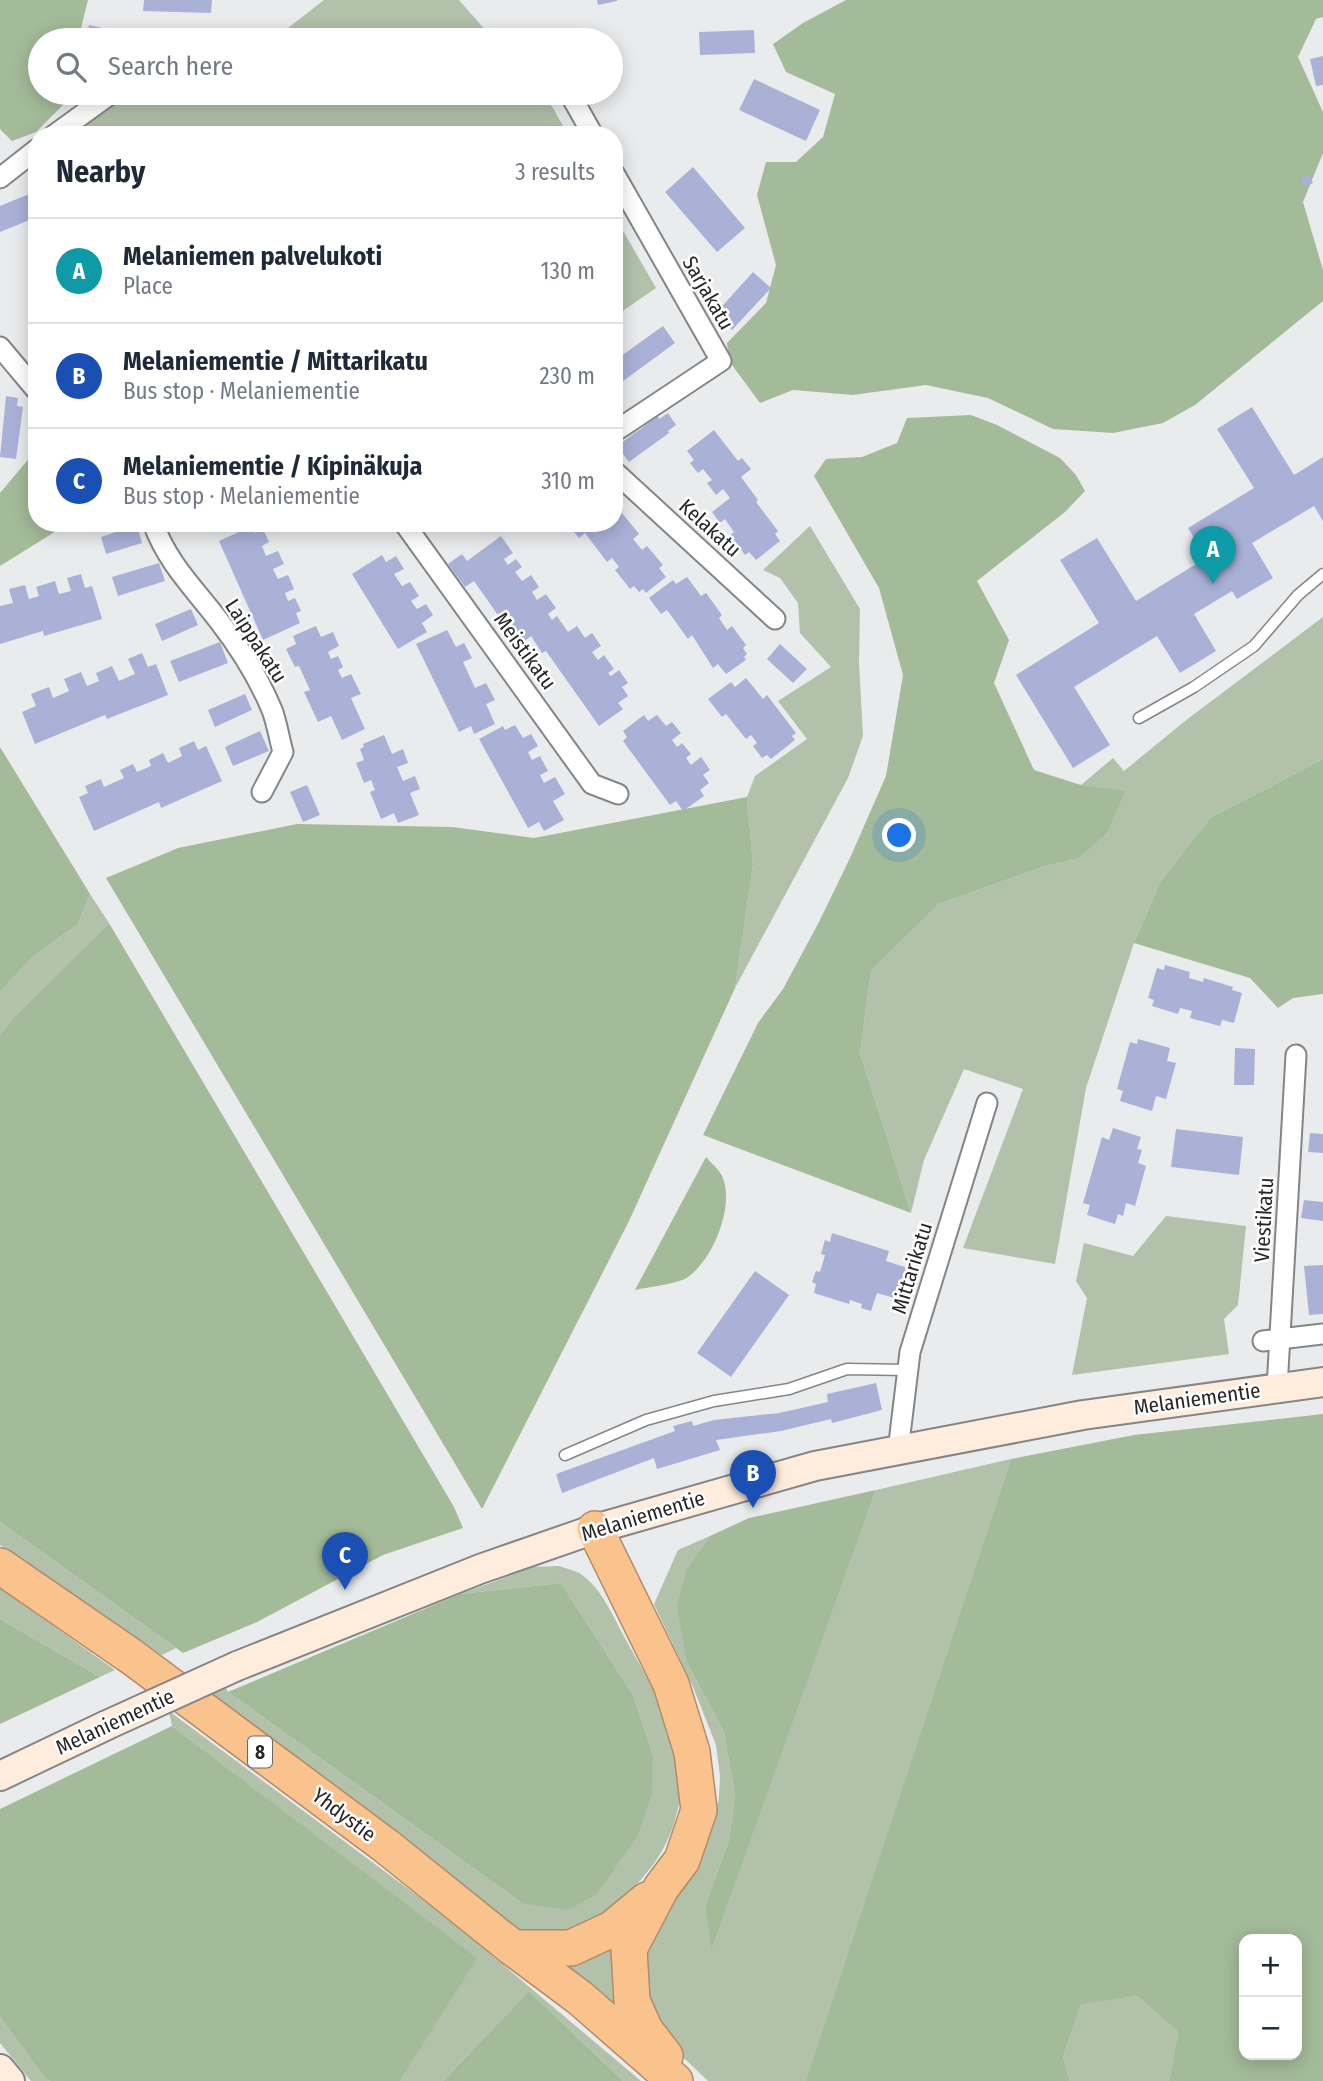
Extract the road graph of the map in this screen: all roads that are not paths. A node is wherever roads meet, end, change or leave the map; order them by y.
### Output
1 (95, 105) edge
2 (576, 105) edge
3 (66, 126) edge
4 (588, 126) edge
5 (28, 156) edge
6 (0, 178) edge
7 (623, 189) edge
8 (0, 347) edge
9 (28, 380) edge
10 (623, 426) edge
11 (623, 479) edge
12 (157, 532) edge
13 (411, 532) edge
14 (1323, 574) edge
15 (775, 619) dead end
16 (1139, 718) dead end
17 (262, 792) dead end
18 (618, 794) dead end
19 (1296, 1055) dead end
20 (987, 1103) dead end
21 (1323, 1335) edge
22 (1271, 1340) junction
23 (907, 1370) junction
24 (1323, 1382) edge
25 (1277, 1388) junction
26 (898, 1451) junction
27 (565, 1455) dead end
28 (595, 1529) junction
29 (0, 1566) edge
30 (0, 1776) edge
31 (661, 1888) junction
32 (513, 1948) junction
33 (0, 2069) edge
34 (10, 2081) edge
35 (675, 2081) edge
36 (684, 2081) edge

1 - 3 street
2 - 4 street
5 - 6 street
7 - 10 street, Sarjakatu
8 - 9 street
11 - 15 street, Kelakatu
12 - 17 street, Laippakatu
13 - 18 street, Meistikatu
14 - 16 lane
19 - 22 street, Viestikatu
20 - 23 street, Mittarikatu
21 - 22 street
22 - 25 street, Viestikatu
23 - 26 street, Mittarikatu
23 - 27 lane
24 - 25 main road, Melaniementie
25 - 26 main road, Melaniementie
26 - 28 main road, Melaniementie
28 - 30 main road, Melaniementie, bridge
28 - 31 highway
29 - 32 highway, Yhdystie / 8
31 - 32 highway
31 - 36 highway
32 - 35 highway, Yhdystie / 8
33 - 34 main road

